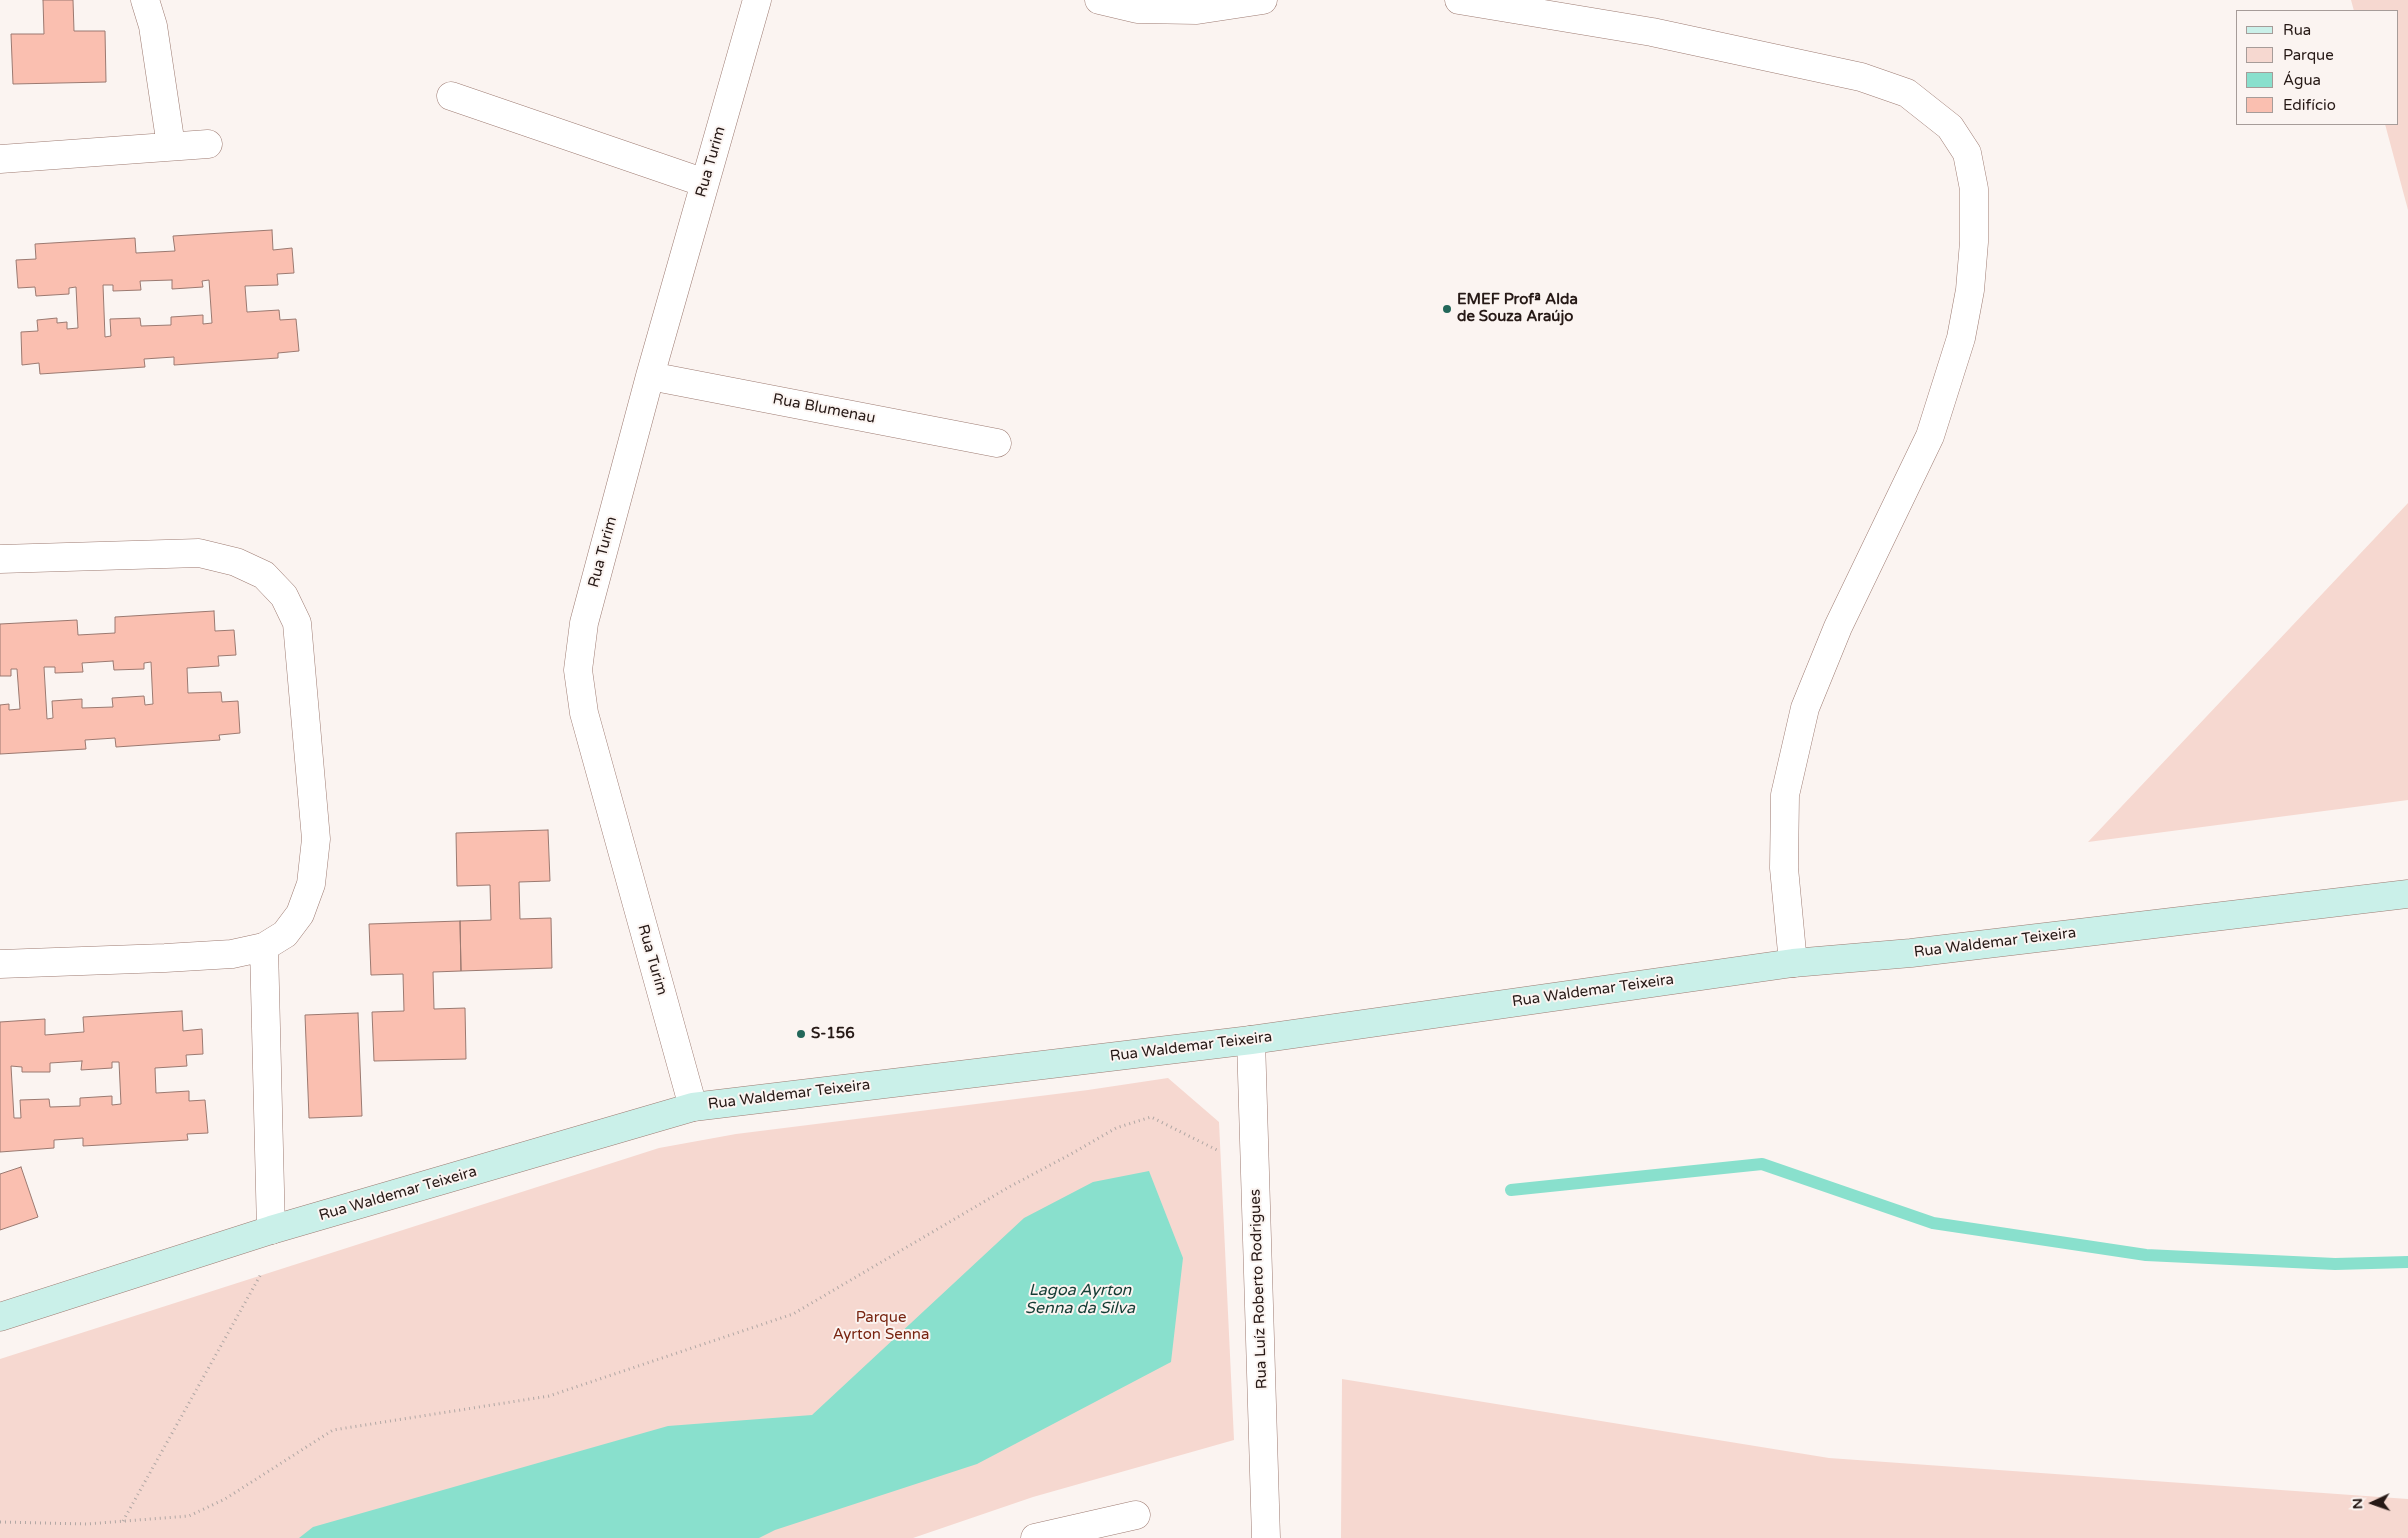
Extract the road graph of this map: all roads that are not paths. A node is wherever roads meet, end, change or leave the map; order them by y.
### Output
1 (145, 0) edge
2 (757, 0) edge
3 (1099, 0) edge
4 (1264, 0) edge
5 (1460, 0) edge
6 (451, 96) dead end
7 (208, 144) dead end
8 (171, 146) junction
9 (0, 159) edge
10 (705, 183) junction
11 (650, 376) junction
12 (997, 443) dead end
13 (0, 560) edge
14 (2408, 894) edge
15 (264, 947) junction
16 (1793, 963) junction
17 (0, 964) edge
18 (1251, 1040) junction
19 (693, 1107) junction
20 (271, 1230) junction
21 (0, 1317) edge
22 (1136, 1515) dead end
23 (1035, 1538) edge
24 (1266, 1538) edge

1 - 8 street
2 - 10 street, Rua Turim
3 - 4 street
5 - 16 street
6 - 10 street
7 - 8 street
8 - 9 street
10 - 11 street, Rua Turim
11 - 12 street, Rua Blumenau
11 - 19 street, Rua Turim
13 - 15 street
14 - 16 street, Rua Waldemar Teixeira
15 - 17 street
15 - 20 street
16 - 18 street, Rua Waldemar Teixeira
18 - 19 street, Rua Waldemar Teixeira
18 - 24 street, Rua Luíz Roberto Rodrigues
19 - 20 street, Rua Waldemar Teixeira
20 - 21 street, Rua Waldemar Teixeira
22 - 23 street

